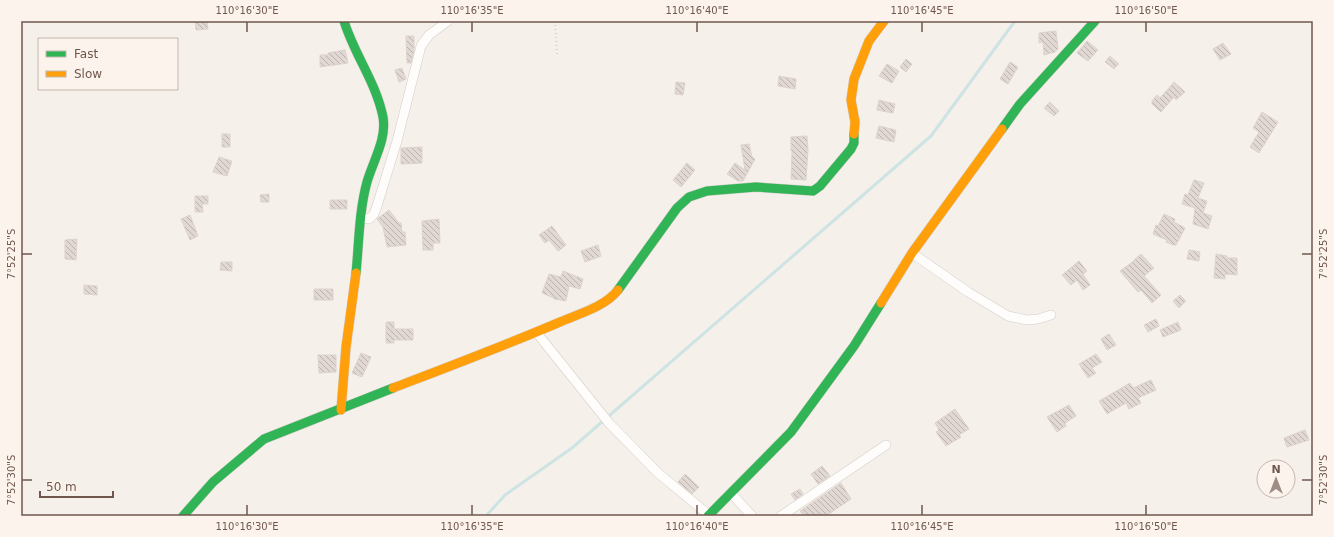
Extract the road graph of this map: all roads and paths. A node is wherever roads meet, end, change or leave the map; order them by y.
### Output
1 (344, 21) edge
2 (448, 21) edge
3 (555, 21) edge
4 (884, 21) edge
5 (1094, 21) edge
6 (557, 56) dead end
7 (361, 218) junction
8 (912, 253) junction
9 (1051, 315) dead end
10 (536, 332) junction
11 (341, 410) junction
12 (886, 445) dead end
13 (731, 492) junction
14 (183, 516) edge
15 (708, 516) edge
16 (752, 516) edge
17 (781, 516) edge

1 - 7 street
2 - 7 street
3 - 6 path
4 - 10 street
5 - 8 street
7 - 11 street
8 - 9 street
8 - 13 street
10 - 11 street
10 - 15 street
11 - 14 street
12 - 17 street
13 - 15 street
13 - 16 street

